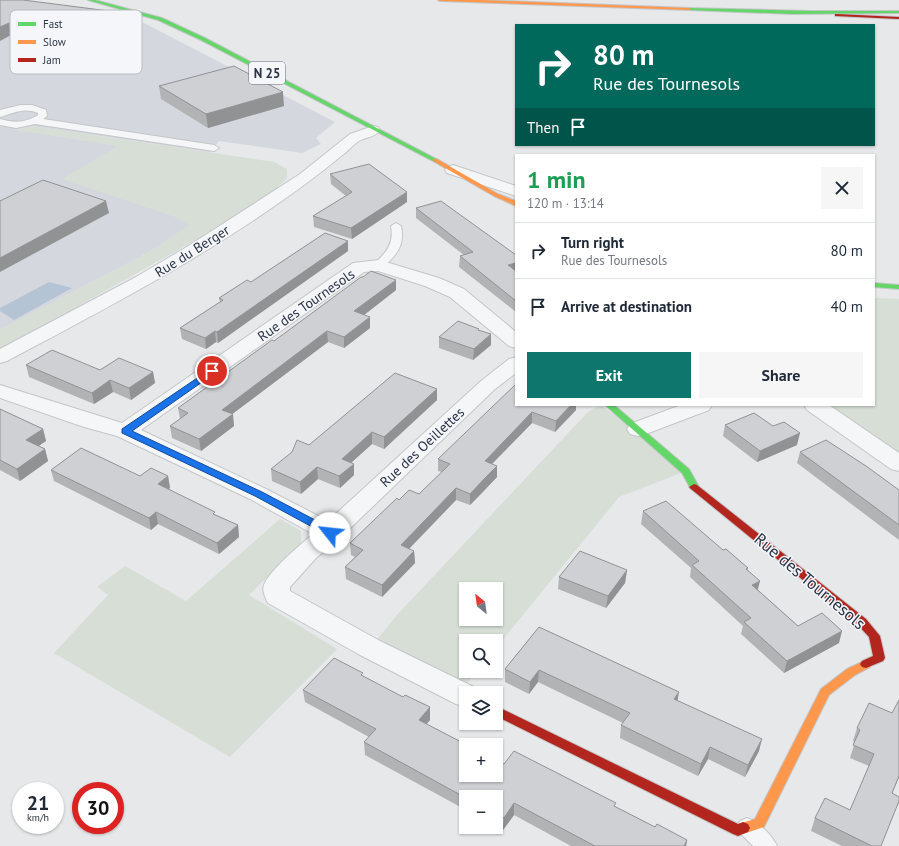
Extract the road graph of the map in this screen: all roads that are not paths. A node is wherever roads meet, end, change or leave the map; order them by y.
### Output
1 (90, 0) edge
2 (440, 0) edge
3 (139, 5) dead end
4 (129, 10) edge
5 (140, 10) edge
6 (154, 11) dead end
7 (899, 12) edge
8 (792, 13) junction
9 (144, 14) edge
10 (899, 17) edge
11 (160, 19) junction
12 (0, 114) edge
13 (36, 120) junction
14 (0, 122) edge
15 (373, 130) junction
16 (214, 148) dead end
17 (453, 170) junction
18 (515, 191) edge
19 (515, 204) edge
20 (396, 226) dead end
21 (379, 265) junction
22 (875, 285) edge
23 (899, 286) edge
24 (515, 341) edge
25 (0, 358) edge
26 (515, 364) edge
27 (0, 391) edge
28 (609, 406) edge
29 (699, 406) edge
30 (816, 406) edge
31 (638, 429) junction
32 (125, 431) junction
33 (899, 464) edge
34 (330, 533) junction
35 (459, 692) edge
36 (503, 714) edge
37 (742, 829) junction
38 (767, 846) edge

1 - 4 main road, N 25
2 - 8 main road
3 - 5 main road
6 - 11 main road, N 25
7 - 8 main road
8 - 10 main road
9 - 11 main road, N 25
11 - 15 main road, N 25
12 - 13 lane
13 - 14 lane
13 - 16 lane
15 - 17 main road, N 25
15 - 25 street, Rue du Berger
17 - 18 street
17 - 19 main road, N 25
20 - 21 lane
21 - 24 street, Rue des Tournesols
21 - 32 street, Rue des Tournesols
22 - 23 main road
26 - 34 street, Rue des Oeillettes
27 - 32 street
28 - 31 main road, Rue des Tournesols
29 - 31 street
30 - 33 street
31 - 37 main road, Rue des Tournesols
32 - 34 street
34 - 35 street, Rue des Oeillettes
36 - 37 main road
37 - 38 lane

